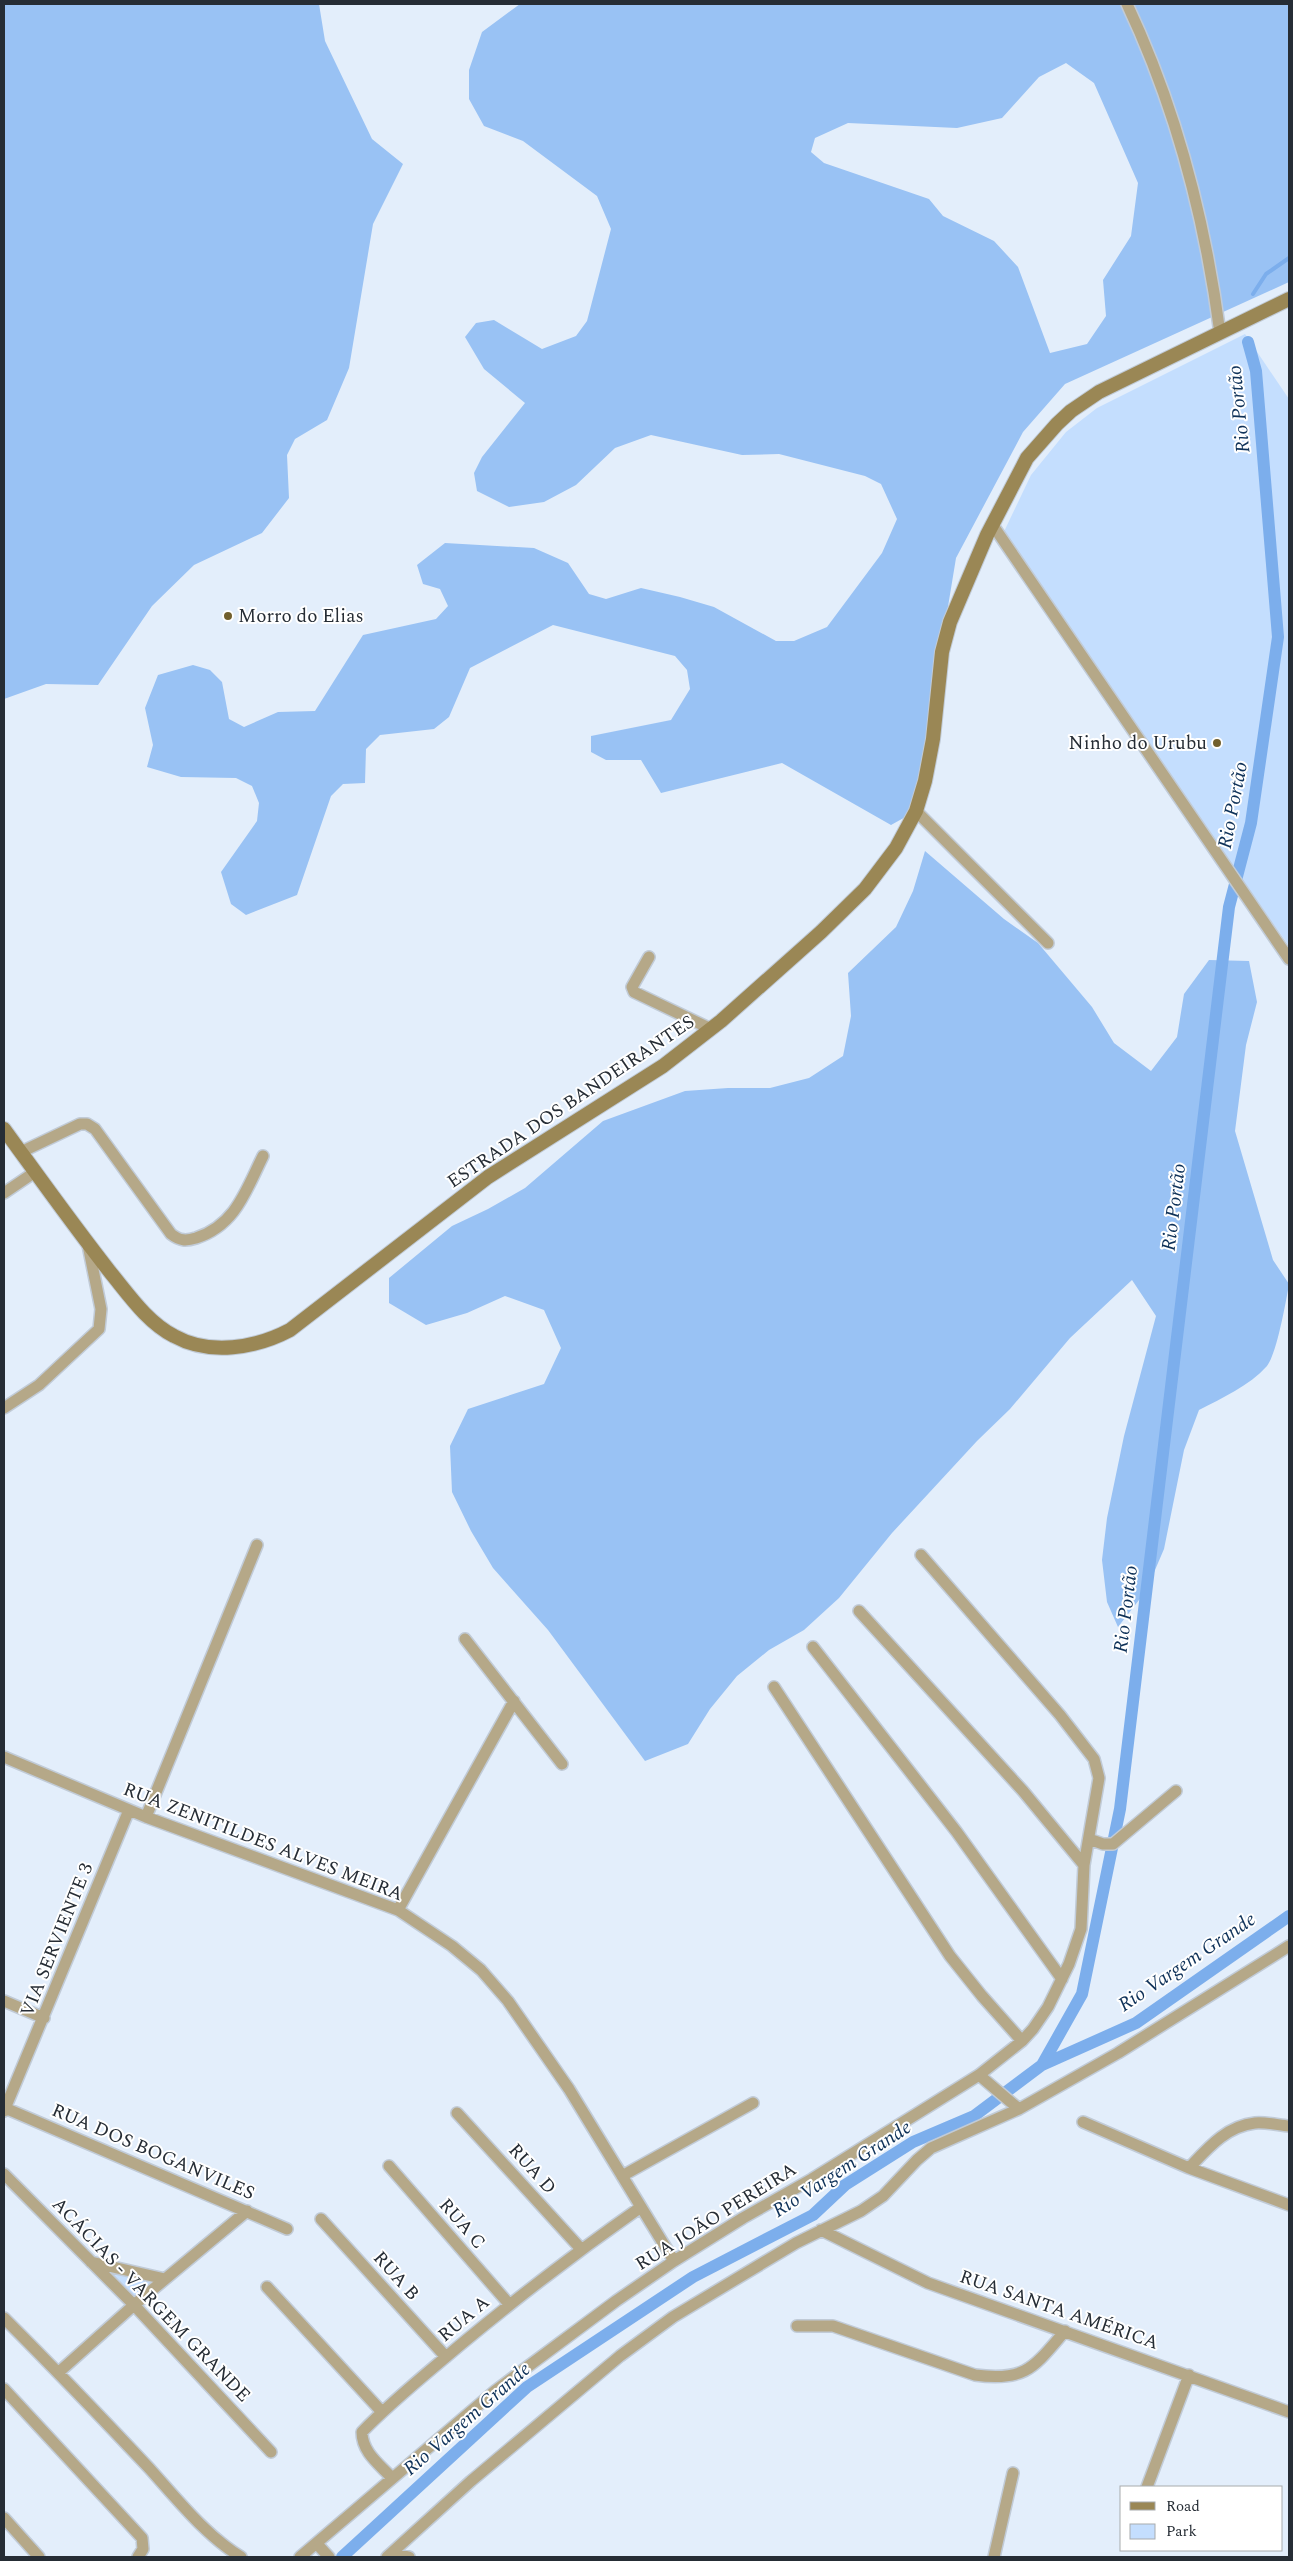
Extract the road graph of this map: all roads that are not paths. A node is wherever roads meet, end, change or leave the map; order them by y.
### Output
1 (1127, 4) edge
2 (1289, 299) edge
3 (1220, 332) junction
4 (992, 524) junction
5 (916, 811) junction
6 (1048, 943) dead end
7 (649, 957) dead end
8 (1289, 958) edge
9 (711, 1029) junction
10 (4, 1129) edge
11 (21, 1152) junction
12 (263, 1156) dead end
13 (35, 1172) junction
14 (4, 1192) edge
15 (88, 1245) junction
16 (4, 1408) edge
17 (257, 1545) dead end
18 (921, 1556) dead end
19 (859, 1611) dead end
20 (465, 1639) dead end
21 (813, 1647) dead end
22 (774, 1687) dead end
23 (514, 1700) junction
24 (4, 1757) edge
25 (562, 1764) dead end
26 (1176, 1791) dead end
27 (130, 1810) junction
28 (146, 1817) junction
29 (1089, 1839) junction
30 (1085, 1869) junction
31 (398, 1910) junction
32 (1289, 1946) edge
33 (1062, 1979) junction
34 (4, 2002) edge
35 (44, 2018) junction
36 (1022, 2041) junction
37 (979, 2075) junction
38 (7, 2092) edge
39 (753, 2103) dead end
40 (4, 2109) edge
41 (1019, 2109) junction
42 (457, 2113) dead end
43 (1083, 2122) dead end
44 (1289, 2126) edge
45 (389, 2166) dead end
46 (1189, 2168) junction
47 (4, 2174) edge
48 (622, 2176) junction
49 (1289, 2205) edge
50 (641, 2207) junction
51 (248, 2211) junction
52 (321, 2219) dead end
53 (287, 2229) dead end
54 (822, 2230) junction
55 (581, 2249) junction
56 (674, 2261) junction
57 (91, 2262) junction
58 (165, 2279) junction
59 (267, 2286) dead end
60 (509, 2304) junction
61 (134, 2305) junction
62 (4, 2318) edge
63 (797, 2326) dead end
64 (1065, 2331) junction
65 (446, 2357) junction
66 (59, 2372) junction
67 (1188, 2375) junction
68 (4, 2389) edge
69 (382, 2412) junction
70 (1289, 2412) edge
71 (272, 2452) dead end
72 (1013, 2473) dead end
73 (391, 2477) junction
74 (1147, 2486) edge
75 (4, 2518) edge
76 (317, 2544) junction
77 (390, 2555) edge
78 (39, 2557) edge
79 (138, 2557) edge
80 (241, 2557) edge
81 (300, 2557) edge
82 (329, 2557) edge
83 (409, 2557) edge
84 (994, 2557) edge

1 - 3 street
2 - 3 main road, ESTRADA DOS BANDEIRANTES
3 - 4 main road, ESTRADA DOS BANDEIRANTES
4 - 5 main road, ESTRADA DOS BANDEIRANTES
4 - 8 street
5 - 6 street
5 - 9 main road, ESTRADA DOS BANDEIRANTES
7 - 9 street
9 - 15 main road, ESTRADA DOS BANDEIRANTES
10 - 11 main road, ESTRADA DOS BANDEIRANTES
11 - 12 street
11 - 13 main road, ESTRADA DOS BANDEIRANTES
13 - 14 street
13 - 15 main road, ESTRADA DOS BANDEIRANTES
15 - 16 street
17 - 28 street
18 - 29 street, RUA JOÃO PEREIRA
19 - 30 street
20 - 23 street
21 - 33 street
22 - 36 street
23 - 25 street
23 - 31 street
24 - 27 street, RUA ZENITILDES ALVES MEIRA
26 - 29 street
27 - 28 street, RUA ZENITILDES ALVES MEIRA
27 - 35 street, VIA SERVIENTE 3
28 - 31 street, RUA ZENITILDES ALVES MEIRA
29 - 30 street, RUA JOÃO PEREIRA
30 - 33 street, RUA JOÃO PEREIRA
31 - 48 street, RUA ZENITILDES ALVES MEIRA
32 - 41 street
33 - 36 street, RUA JOÃO PEREIRA
34 - 35 street
35 - 38 street, VIA SERVIENTE 3
36 - 37 street, RUA JOÃO PEREIRA
37 - 41 street
37 - 56 street, RUA JOÃO PEREIRA
38 - 40 street, VIA SERVIENTE 3
39 - 48 street
40 - 51 street, RUA DOS BOGANVILES
41 - 54 street
42 - 55 street, RUA D
43 - 46 street
44 - 46 street
45 - 60 street, RUA C
46 - 49 street
47 - 57 street, ACÁCIAS - VARGEM GRANDE
48 - 50 street, RUA ZENITILDES ALVES MEIRA
50 - 55 street, RUA A
50 - 56 street, RUA ZENITILDES ALVES MEIRA
51 - 53 street, RUA DOS BOGANVILES
51 - 58 street
52 - 65 street, RUA B
54 - 64 street, RUA SANTA AMÉRICA
54 - 77 street
55 - 60 street, RUA A
56 - 73 street, RUA JOÃO PEREIRA
57 - 58 street
57 - 61 street, ACÁCIAS - VARGEM GRANDE
58 - 61 street
59 - 69 street
60 - 65 street, RUA A
61 - 66 street
61 - 71 street, ACÁCIAS - VARGEM GRANDE
62 - 66 street
63 - 64 street
64 - 67 street, RUA SANTA AMÉRICA
65 - 69 street, RUA A
66 - 80 street
67 - 70 street, RUA SANTA AMÉRICA
67 - 74 street
68 - 79 street
69 - 73 street, RUA A
72 - 84 street
73 - 76 street, RUA JOÃO PEREIRA
75 - 78 street
76 - 81 street, RUA JOÃO PEREIRA
76 - 82 street
77 - 83 street

